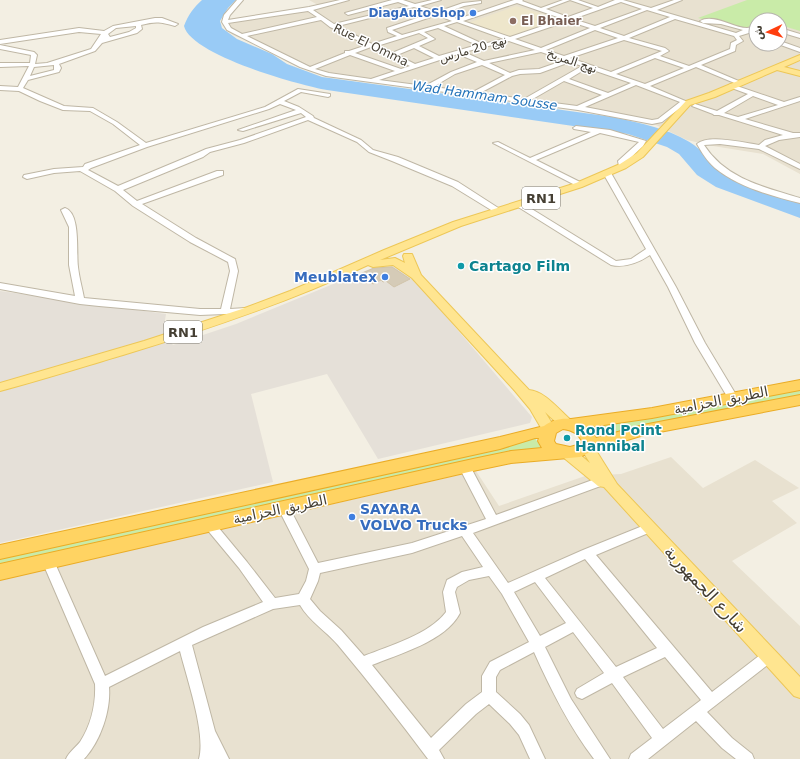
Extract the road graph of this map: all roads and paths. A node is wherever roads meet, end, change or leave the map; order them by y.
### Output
1 (240, 0) edge
2 (344, 0) edge
3 (398, 0) edge
4 (438, 0) edge
5 (568, 0) edge
6 (619, 0) edge
7 (641, 0) edge
8 (679, 0) edge
9 (430, 1) edge
10 (518, 1) edge
11 (578, 1) edge
12 (480, 2) edge
13 (630, 4) junction
14 (416, 6) junction
15 (489, 6) dead end
16 (495, 8) junction
17 (600, 9) junction
18 (649, 9) junction
19 (309, 10) junction
20 (539, 10) junction
21 (348, 13) dead end
22 (282, 14) junction
23 (437, 14) junction
24 (259, 17) junction
25 (675, 17) junction
26 (321, 18) junction
27 (683, 19) junction
28 (568, 20) junction
29 (456, 21) junction
30 (225, 22) junction
31 (138, 24) junction
32 (175, 24) dead end
33 (296, 24) junction
34 (332, 26) junction
35 (439, 26) junction
36 (275, 28) junction
37 (595, 28) junction
38 (748, 30) joint
39 (418, 31) junction
40 (788, 32) edge
41 (105, 33) junction
42 (736, 35) junction
43 (242, 36) junction
44 (401, 36) junction
45 (800, 36) edge
46 (624, 38) junction
47 (108, 39) junction
48 (509, 39) junction
49 (0, 42) edge
50 (98, 45) junction
51 (370, 45) junction
52 (416, 46) junction
53 (483, 46) junction
54 (788, 46) edge
55 (0, 47) edge
56 (541, 50) junction
57 (800, 50) edge
58 (347, 52) junction
59 (459, 52) junction
60 (392, 55) junction
61 (656, 56) junction
62 (800, 57) edge
63 (439, 58) junction
64 (567, 59) junction
65 (483, 62) junction
66 (56, 64) junction
67 (0, 65) edge
68 (32, 66) junction
69 (414, 66) junction
70 (586, 66) junction
71 (692, 67) junction
72 (777, 67) junction
73 (309, 69) junction
74 (399, 70) junction
75 (611, 74) junction
76 (800, 74) edge
77 (510, 75) junction
78 (26, 79) junction
79 (564, 79) junction
80 (371, 80) junction
81 (636, 82) junction
82 (739, 83) junction
83 (645, 86) junction
84 (731, 86) junction
85 (0, 88) edge
86 (426, 88) junction
87 (20, 89) junction
88 (754, 93) junction
89 (474, 94) junction
90 (328, 95) dead end
91 (608, 95) junction
92 (800, 99) edge
93 (278, 101) junction
94 (525, 101) junction
95 (690, 104) junction
96 (782, 104) junction
97 (578, 108) junction
98 (302, 111) junction
99 (716, 114) junction
100 (309, 118) junction
101 (737, 119) junction
102 (576, 128) dead end
103 (241, 130) dead end
104 (598, 131) junction
105 (791, 135) junction
106 (800, 135) edge
107 (496, 143) dead end
108 (145, 146) junction
109 (761, 147) junction
110 (531, 160) junction
111 (623, 166) junction
112 (800, 167) edge
113 (83, 169) junction
114 (220, 173) dead end
115 (607, 173) junction
116 (27, 177) dead end
117 (579, 186) junction
118 (118, 189) junction
119 (800, 201) edge
120 (136, 204) junction
121 (519, 205) junction
122 (64, 210) dead end
123 (499, 212) junction
124 (424, 237) junction
125 (651, 250) junction
126 (392, 255) junction
127 (408, 255) junction
128 (416, 276) junction
129 (0, 286) edge
130 (80, 301) junction
131 (246, 311) junction
132 (225, 312) junction
133 (800, 385) edge
134 (0, 387) edge
135 (520, 388) junction
136 (733, 398) junction
137 (800, 400) edge
138 (568, 424) junction
139 (548, 430) junction
140 (587, 447) junction
141 (565, 453) junction
142 (465, 467) junction
143 (607, 485) junction
144 (284, 508) junction
145 (493, 521) junction
146 (209, 524) junction
147 (649, 528) junction
148 (465, 531) junction
149 (0, 552) edge
150 (587, 553) junction
151 (48, 561) junction
152 (315, 569) junction
153 (493, 570) junction
154 (0, 572) edge
155 (538, 576) junction
156 (506, 590) junction
157 (303, 599) junction
158 (272, 604) junction
159 (575, 625) junction
160 (185, 644) junction
161 (538, 644) junction
162 (667, 650) junction
163 (769, 656) junction
164 (362, 663) junction
165 (614, 675) junction
166 (102, 684) junction
167 (800, 690) edge
168 (582, 693) dead end
169 (489, 695) junction
170 (711, 701) junction
171 (697, 712) junction
172 (208, 733) junction
173 (662, 739) junction
174 (434, 754) edge
175 (73, 759) edge
176 (206, 759) edge
177 (222, 759) edge
178 (538, 759) edge
179 (603, 759) edge
180 (636, 759) edge
181 (746, 759) edge

1 - 30 street
2 - 19 street
3 - 14 street, نهج المريخ
3 - 21 street
4 - 9 street
5 - 20 street
6 - 13 street
6 - 17 street, نهج 20 مارس
7 - 13 street
8 - 18 street
9 - 14 street
10 - 16 street
10 - 20 street
11 - 17 street
12 - 23 street
13 - 18 street
14 - 23 street, نهج المريخ
14 - 34 street
15 - 16 street
16 - 29 street
17 - 28 street, نهج 20 مارس
18 - 25 street
18 - 37 street
19 - 22 street
19 - 26 street, Rue El Omma
20 - 28 street
22 - 24 street
22 - 33 street
23 - 29 street, نهج المريخ
23 - 44 street
24 - 30 street
24 - 36 street
25 - 27 street
25 - 46 street
26 - 33 street
26 - 34 street, Rue El Omma
27 - 38 street
27 - 42 street
28 - 37 street
28 - 48 street, نهج 20 مارس
29 - 35 street
29 - 48 street, نهج المريخ
30 - 43 street
31 - 32 street
31 - 41 street
31 - 47 street
33 - 36 street
34 - 51 street, Rue El Omma
35 - 39 street
35 - 53 street
36 - 43 street
37 - 46 street
37 - 56 street
38 - 42 street
39 - 44 street
39 - 52 street
40 - 45 street
41 - 47 street
41 - 49 street
41 - 50 street
42 - 71 street
43 - 73 street
44 - 51 street
46 - 61 street
46 - 64 street
47 - 50 street
48 - 53 street, نهج 20 مارس
48 - 56 street, نهج المريخ
50 - 66 street
51 - 58 street
51 - 60 street, Rue El Omma
52 - 60 street
52 - 63 street
53 - 59 street, نهج 20 مارس
54 - 57 street
55 - 68 street
56 - 64 street, نهج المريخ
56 - 65 street
58 - 73 street
58 - 74 street
59 - 63 street, نهج 20 مارس
59 - 65 street
60 - 69 street, Rue El Omma
61 - 71 street
61 - 75 street
62 - 72 main road, RN1
63 - 69 street, نهج 20 مارس
64 - 70 street, نهج المريخ
64 - 77 street
65 - 77 street
65 - 86 street
66 - 68 street
66 - 78 street
67 - 68 street
68 - 78 street
69 - 74 street, نهج 20 مارس
70 - 75 street, نهج المريخ
70 - 79 street
71 - 82 street
71 - 83 street
72 - 76 main road
72 - 82 main road, RN1
73 - 80 street
74 - 80 street, نهج 20 مارس
75 - 81 street, نهج المريخ
77 - 89 street
78 - 87 street
79 - 91 street
79 - 94 street
80 - 86 street
81 - 83 street, نهج المريخ
81 - 91 street
82 - 84 main road, RN1
83 - 95 street, نهج المريخ
84 - 88 street
84 - 95 main road, RN1
85 - 87 street
86 - 89 street
87 - 108 street
88 - 96 street
88 - 99 street
89 - 94 street
90 - 93 street
91 - 97 street
92 - 96 street
93 - 98 street
93 - 108 street
94 - 97 street
95 - 97 street
95 - 99 street, نهج المريخ
95 - 111 main road, RN1
96 - 101 street
98 - 100 street
98 - 103 street
99 - 101 street, نهج المريخ
100 - 118 street
100 - 123 street
101 - 105 street, نهج المريخ
102 - 104 street
104 - 110 street
104 - 111 street
105 - 106 street
105 - 109 street
107 - 110 street
108 - 113 street
109 - 112 street
109 - 119 street
110 - 117 street
111 - 115 main road, RN1
113 - 116 street
113 - 118 street
114 - 120 street
115 - 117 main road, RN1
115 - 125 street
117 - 121 main road, RN1
118 - 120 street
120 - 132 street
121 - 123 main road, RN1
121 - 125 street
122 - 130 street
123 - 124 main road, RN1
124 - 126 main road, RN1
124 - 127 main road, RN1
125 - 136 street
126 - 127 main road, RN1
126 - 128 main road
126 - 131 main road, RN1
127 - 128 main road
128 - 135 main road
129 - 130 street
130 - 132 street
131 - 132 street
131 - 134 main road, RN1
133 - 136 highway, الطريق الحزامية
135 - 138 main road
135 - 139 main road
136 - 138 highway, الطريق الحزامية
137 - 140 highway, الطريق الحزامية
138 - 139 highway, الطريق الحزامية
138 - 140 highway
139 - 141 highway
139 - 149 highway, الطريق الحزامية
140 - 141 highway, الطريق الحزامية
140 - 143 main road, شارع الجمهورية
141 - 142 highway, الطريق الحزامية
141 - 143 main road, شارع الجمهورية
142 - 144 highway, الطريق الحزامية
142 - 145 street
143 - 145 street
143 - 147 main road, شارع الجمهورية
144 - 146 highway, الطريق الحزامية
144 - 152 street
145 - 148 street
146 - 151 highway, الطريق الحزامية
146 - 158 street
147 - 150 street
147 - 163 main road, شارع الجمهورية
148 - 152 street
148 - 153 street
150 - 155 street
150 - 162 street
151 - 154 highway, الطريق الحزامية
151 - 166 street
152 - 157 street
153 - 156 street
153 - 164 street
155 - 156 street
155 - 159 street
156 - 161 street
157 - 158 street
157 - 164 street
158 - 160 street
159 - 161 street
159 - 165 street
160 - 166 street
160 - 172 street
161 - 169 street
161 - 179 street
162 - 165 street
162 - 170 street
163 - 167 main road, شارع الجمهورية
163 - 170 street
164 - 174 street
165 - 168 street
165 - 173 street
166 - 175 street
169 - 174 street
169 - 178 street
170 - 171 street
171 - 173 street
171 - 181 street
172 - 176 street
172 - 177 street
173 - 180 street

